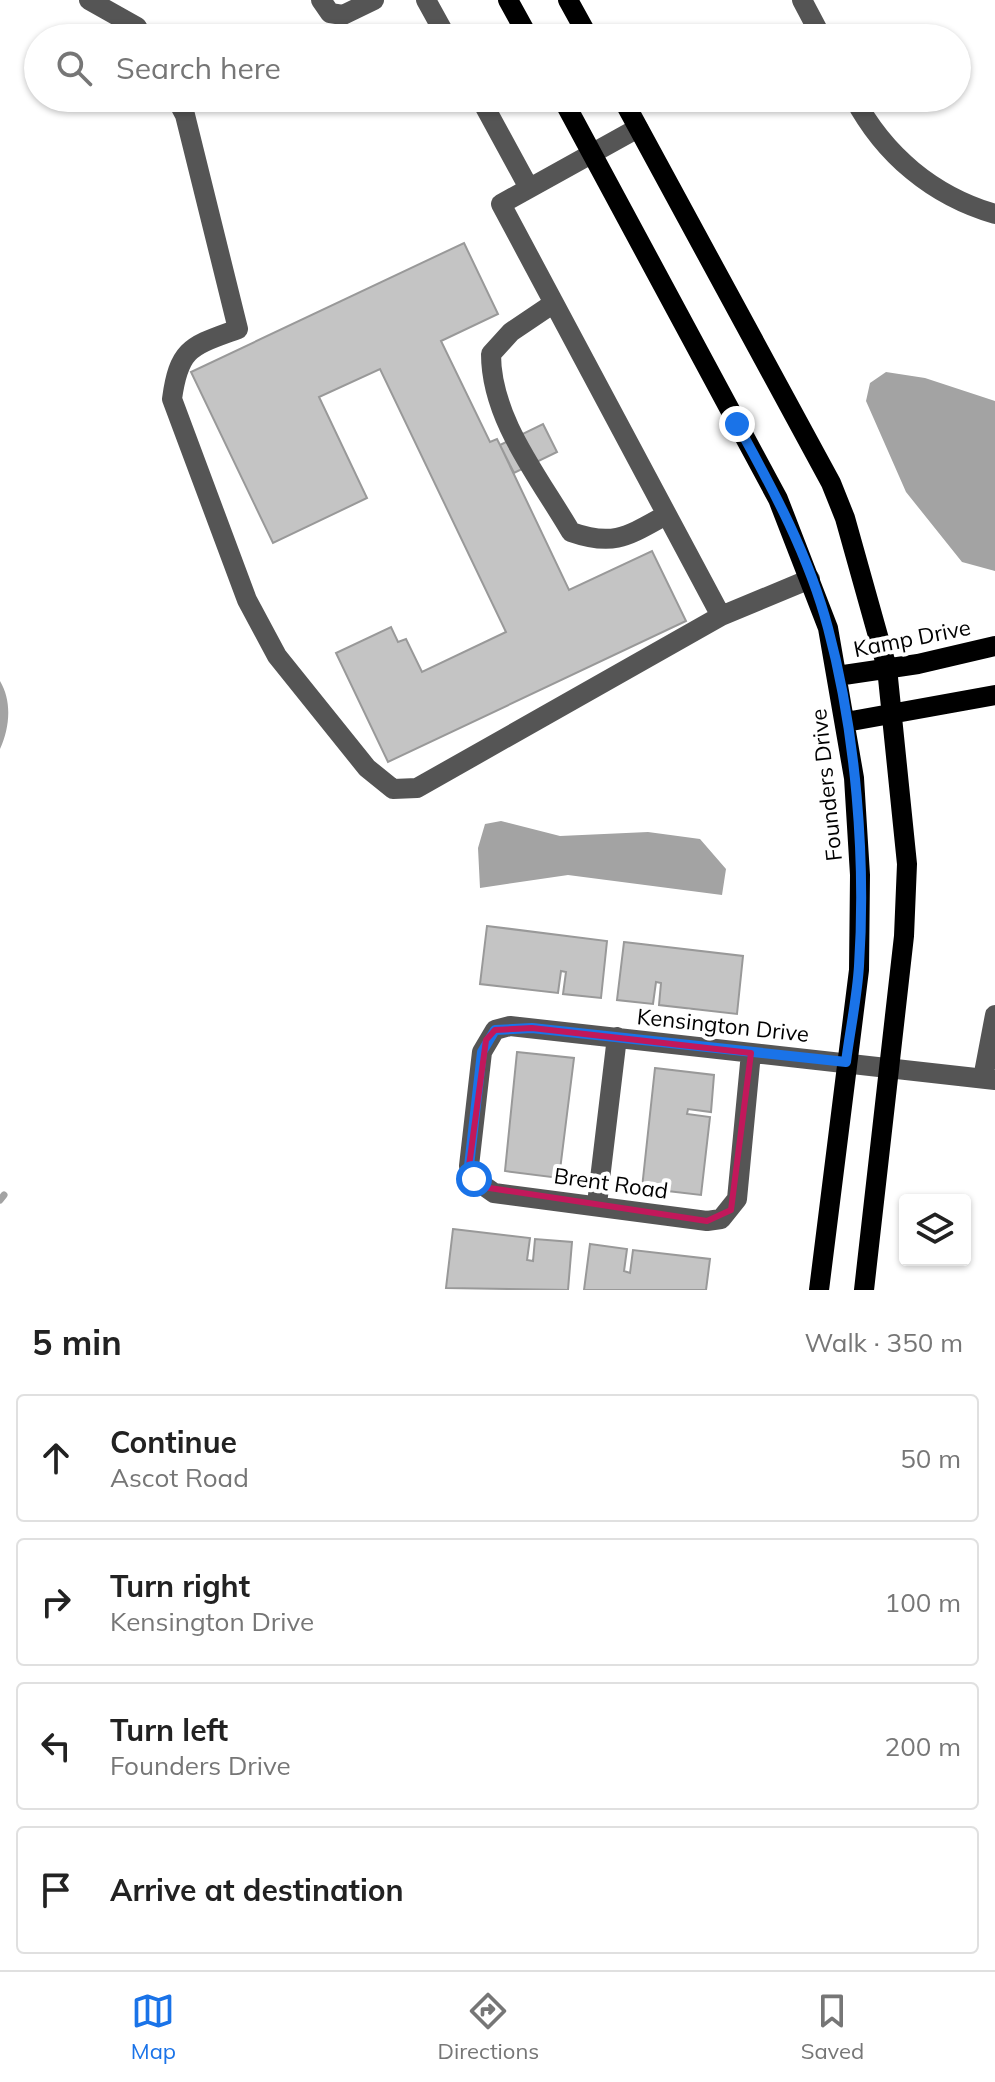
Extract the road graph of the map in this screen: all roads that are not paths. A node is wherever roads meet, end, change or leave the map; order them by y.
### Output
1 (89, 0) edge
2 (321, 0) edge
3 (374, 0) edge
4 (426, 0) edge
5 (508, 0) edge
6 (568, 0) edge
7 (802, 0) edge
8 (132, 24) edge
9 (439, 24) edge
10 (521, 24) edge
11 (581, 24) edge
12 (815, 24) edge
13 (183, 112) edge
14 (488, 112) edge
15 (570, 112) edge
16 (629, 112) edge
17 (863, 112) edge
18 (638, 128) junction
19 (592, 153) junction
20 (529, 188) junction
21 (995, 214) edge
22 (554, 303) junction
23 (666, 515) junction
24 (810, 579) junction
25 (721, 616) junction
26 (995, 646) edge
27 (887, 668) junction
28 (837, 676) junction
29 (995, 695) edge
30 (893, 715) junction
31 (846, 722) junction
32 (995, 1015) edge
33 (617, 1037) junction
34 (751, 1053) junction
35 (846, 1062) junction
36 (889, 1067) junction
37 (989, 1079) edge
38 (483, 1187) joint
39 (597, 1204) junction
40 (819, 1290) edge
41 (864, 1290) edge

1 - 8 street
2 - 3 street
4 - 9 street
5 - 10 main road
6 - 11 main road
7 - 12 street
13 - 25 street
14 - 20 street
15 - 19 main road, Founders Drive
16 - 18 main road
17 - 21 street
18 - 19 street
18 - 27 main road
19 - 20 street
19 - 24 main road, Founders Drive
20 - 22 street
22 - 23 street
22 - 23 street
23 - 25 street
24 - 25 street
24 - 28 main road, Founders Drive
26 - 27 main road, Kamp Drive
27 - 28 main road, Kamp Drive
27 - 30 main road
28 - 31 main road, Founders Drive
29 - 30 main road
30 - 31 main road
30 - 36 main road
31 - 35 main road, Founders Drive
32 - 37 street
33 - 34 street, Kensington Drive
33 - 38 street, Kensington Drive
33 - 39 street
34 - 35 street, Kensington Drive
34 - 39 street, Brent Road
35 - 36 street, Kensington Drive
35 - 40 main road, Founders Drive
36 - 37 street, Kensington Drive
36 - 41 main road
38 - 39 street, Brent Road

